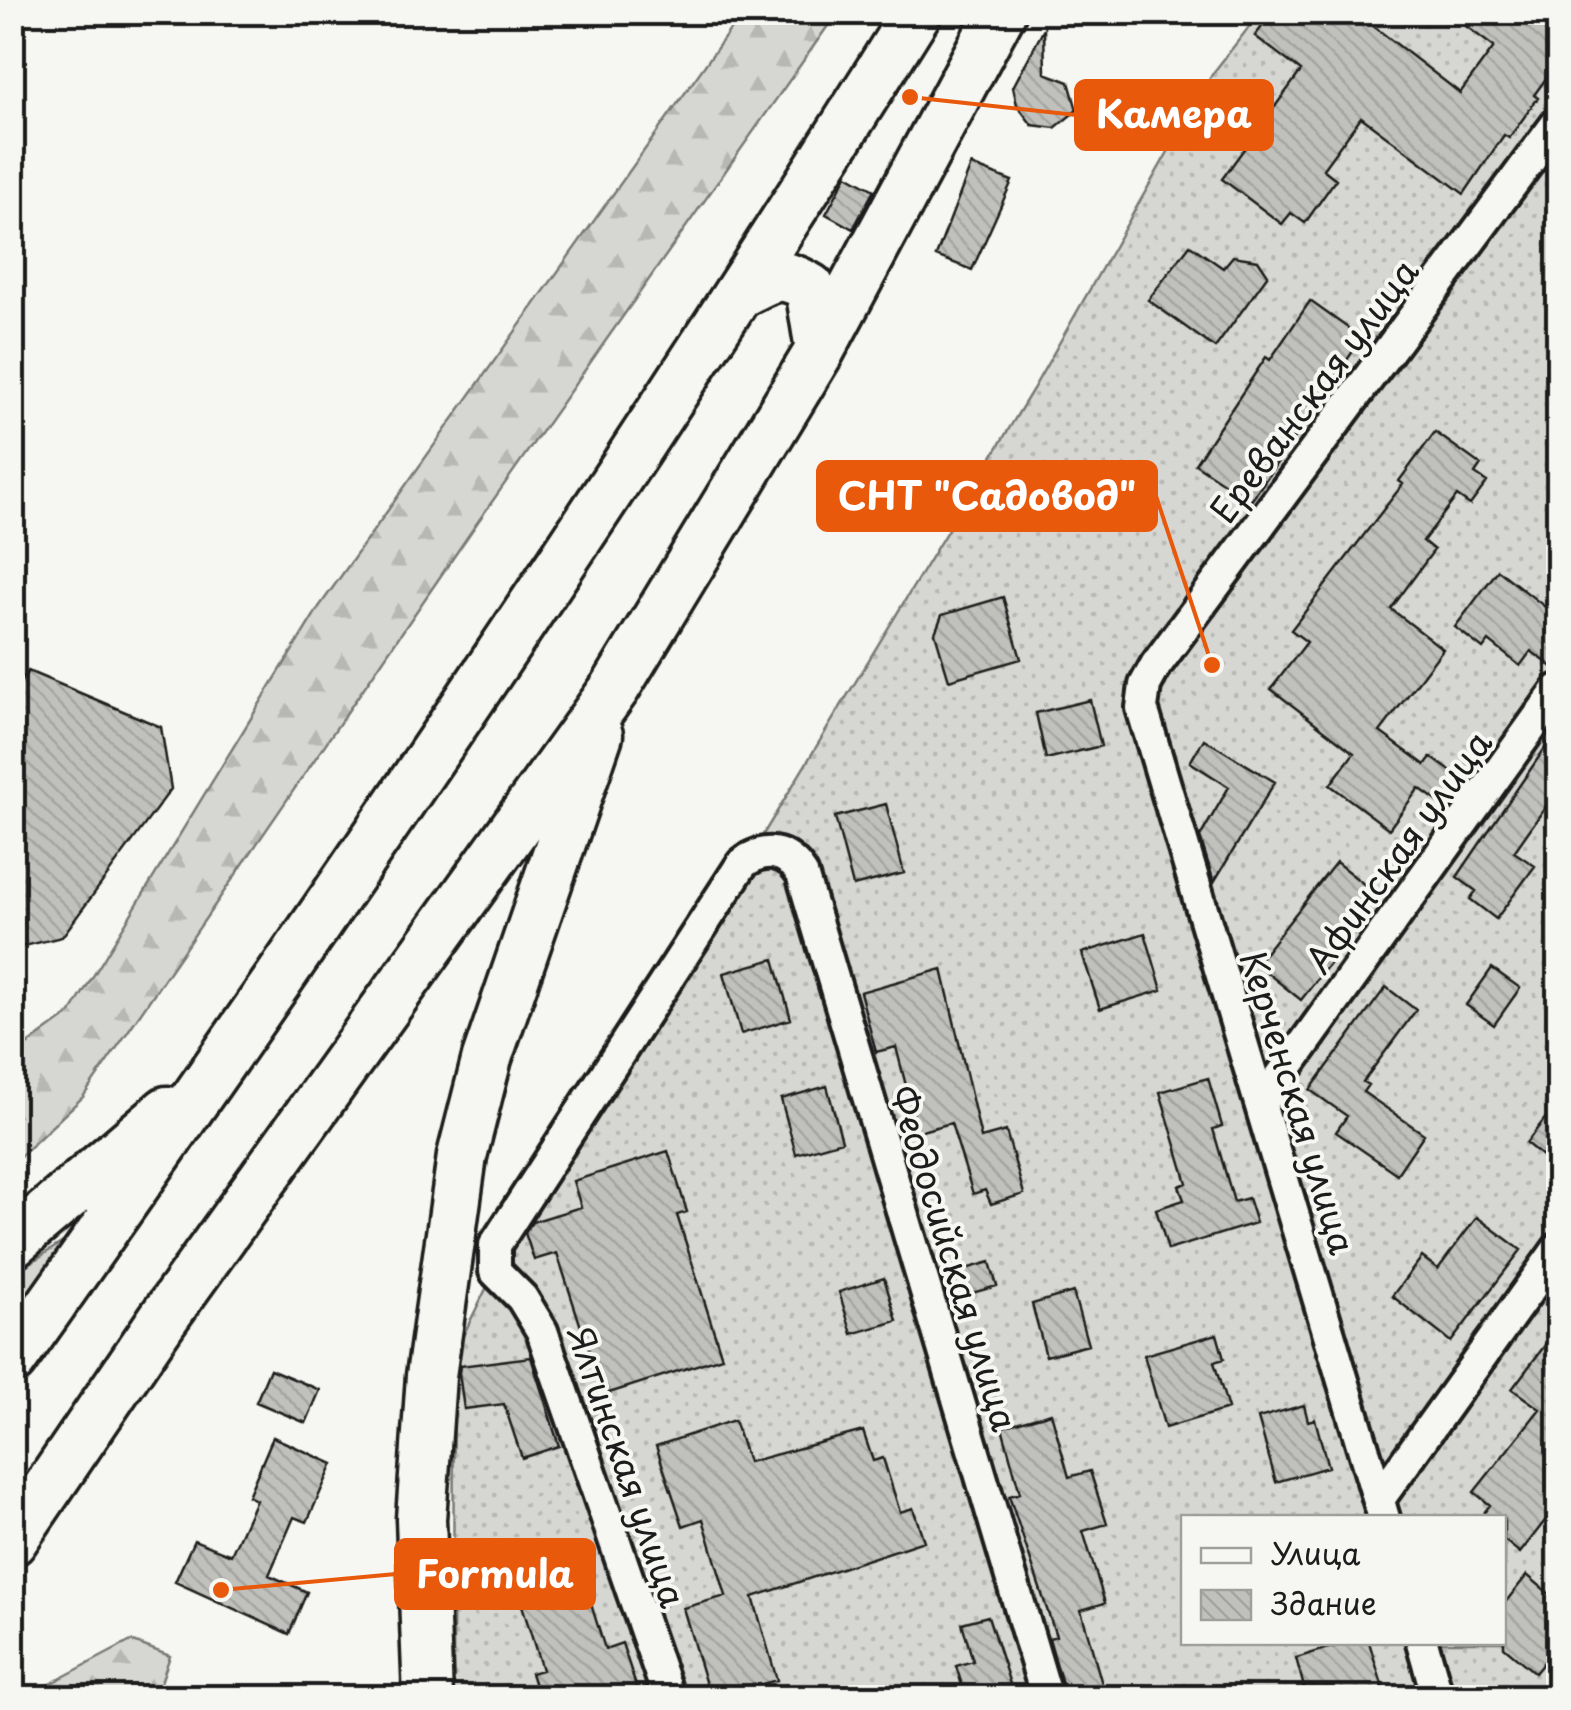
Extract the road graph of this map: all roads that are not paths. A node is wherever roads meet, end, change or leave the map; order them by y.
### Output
1 (917, 12) edge
2 (1001, 12) edge
3 (1558, 122) edge
4 (742, 292) junction
5 (820, 350) junction
6 (614, 688) junction
7 (1558, 690) edge
8 (1142, 708) joint
9 (222, 1063) junction
10 (1261, 1104) junction
11 (12, 1243) edge
12 (1558, 1249) edge
13 (444, 1268) junction
14 (495, 1272) junction
15 (12, 1360) edge
16 (1382, 1508) edge
17 (12, 1542) edge
18 (1423, 1645) edge
19 (428, 1698) edge
20 (670, 1698) edge
21 (1046, 1698) edge
22 (1438, 1698) edge

1 - 4 main road
2 - 5 main road
3 - 8 street, Ереванская улица
4 - 5 main road
4 - 9 main road
5 - 6 main road
6 - 13 main road
6 - 17 main road
7 - 10 street, Афинская улица
8 - 10 street, Керченская улица
9 - 11 main road
9 - 15 main road
10 - 16 street, Керченская улица
12 - 16 street
13 - 14 street
13 - 19 main road
14 - 20 street, Ялтинская улица
14 - 21 street, Феодосийская улица
18 - 22 street

